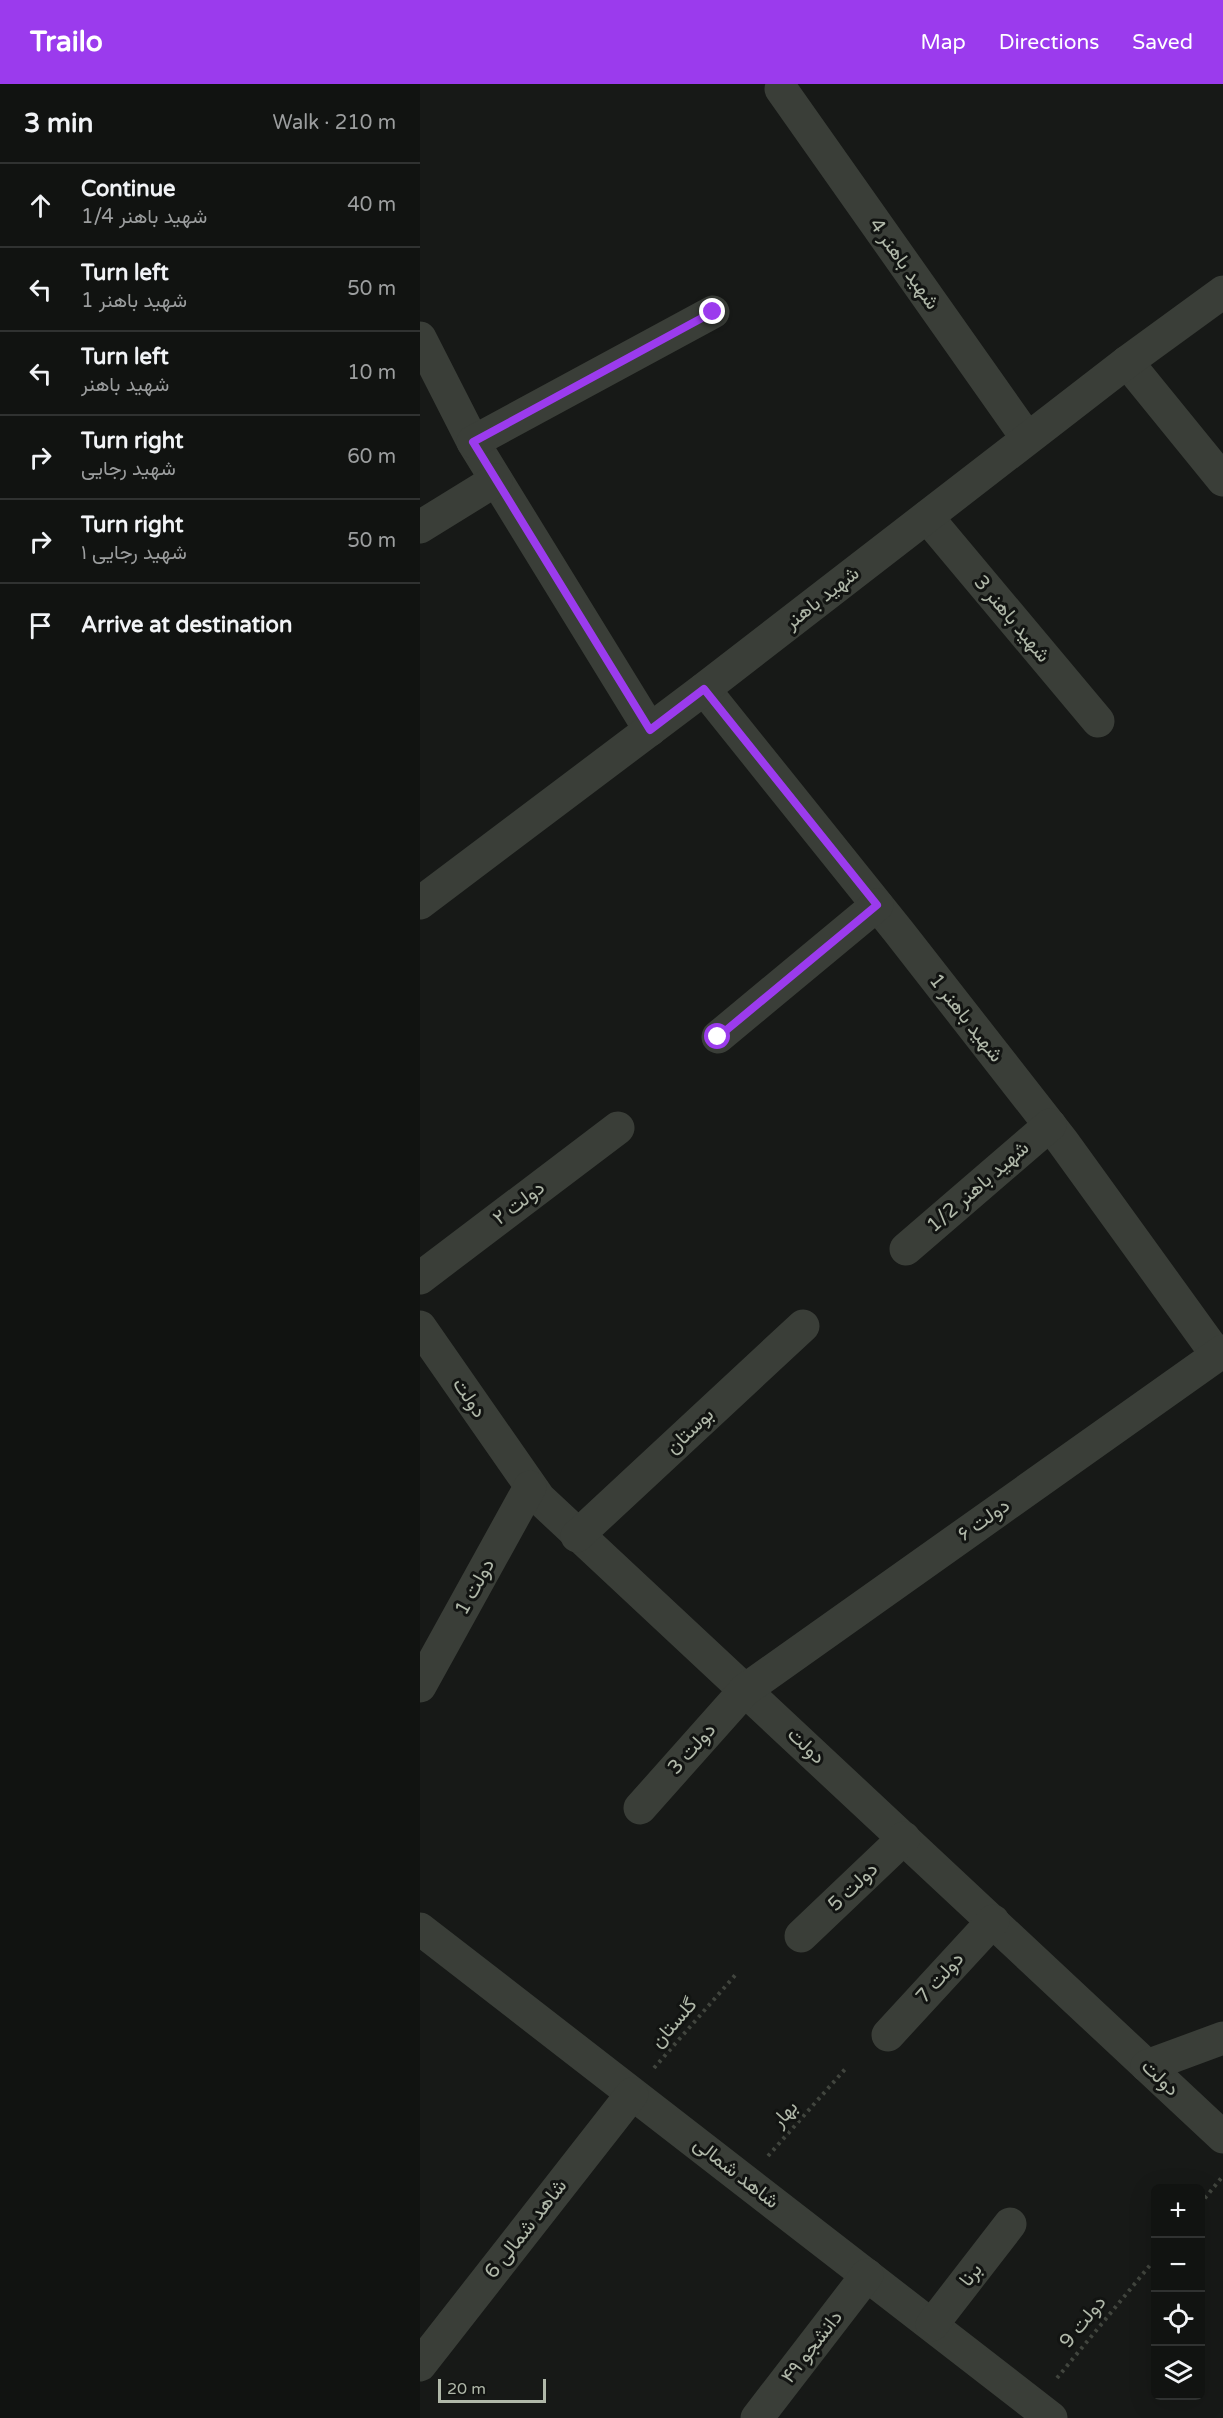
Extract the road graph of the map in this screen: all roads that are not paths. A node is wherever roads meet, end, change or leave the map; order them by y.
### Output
1 (781, 89) dead end
2 (1223, 292) edge
3 (713, 312) dead end
4 (420, 338) edge
5 (1127, 362) junction
6 (1028, 438) junction
7 (473, 442) junction
8 (496, 480) junction
9 (1223, 480) edge
10 (927, 517) junction
11 (420, 527) edge
12 (704, 689) junction
13 (1098, 720) dead end
14 (650, 730) junction
15 (420, 903) edge
16 (877, 905) junction
17 (718, 1037) dead end
18 (1050, 1125) junction
19 (618, 1128) dead end
20 (906, 1249) dead end
21 (420, 1278) edge
22 (803, 1326) dead end
23 (420, 1327) edge
24 (1220, 1353) edge
25 (530, 1487) junction
26 (577, 1536) junction
27 (420, 1686) edge
28 (745, 1689) junction
29 (640, 1808) dead end
30 (904, 1838) junction
31 (993, 1921) junction
32 (420, 1929) edge
33 (801, 1936) dead end
34 (888, 2035) dead end
35 (1223, 2038) edge
36 (1147, 2066) junction
37 (632, 2094) junction
38 (1223, 2138) edge
39 (1010, 2224) dead end
40 (867, 2275) junction
41 (932, 2325) junction
42 (420, 2365) edge
43 (1037, 2414) edge
44 (757, 2418) edge

1 - 6 street, شهید باهنر 4
2 - 5 street, شهید باهنر
3 - 7 street
4 - 7 street
5 - 6 street, شهید باهنر
5 - 9 street
6 - 10 street, شهید باهنر
7 - 8 street
8 - 11 street
8 - 14 street
10 - 12 street, شهید باهنر
10 - 13 street, شهید باهنر 3
12 - 14 street, شهید باهنر
12 - 16 street, شهید باهنر 1
14 - 15 street, شهید باهنر
16 - 17 street
16 - 18 street, شهید باهنر 1
18 - 20 street, شهید باهنر 1/2
18 - 24 street, شهید باهنر 1
19 - 21 street, دولت ۲
22 - 26 street, بوستان
23 - 25 street, دولت
24 - 28 street, دولت ۶
25 - 26 street, دولت
25 - 27 street, دولت 1
26 - 28 street, دولت
28 - 29 street, دولت 3
28 - 30 street, دولت
30 - 31 street, دولت
30 - 33 street, دولت 5
31 - 34 street, دولت 7
31 - 36 street, دولت
32 - 37 street, شاهد شمالی
35 - 36 street
36 - 38 street, دولت
37 - 40 street, شاهد شمالی
37 - 42 street, شاهد شمالی 6
39 - 41 street, برنا
40 - 41 street, شاهد شمالی
40 - 44 street, دانشجو ۴۹
41 - 43 street, شاهد شمالی

